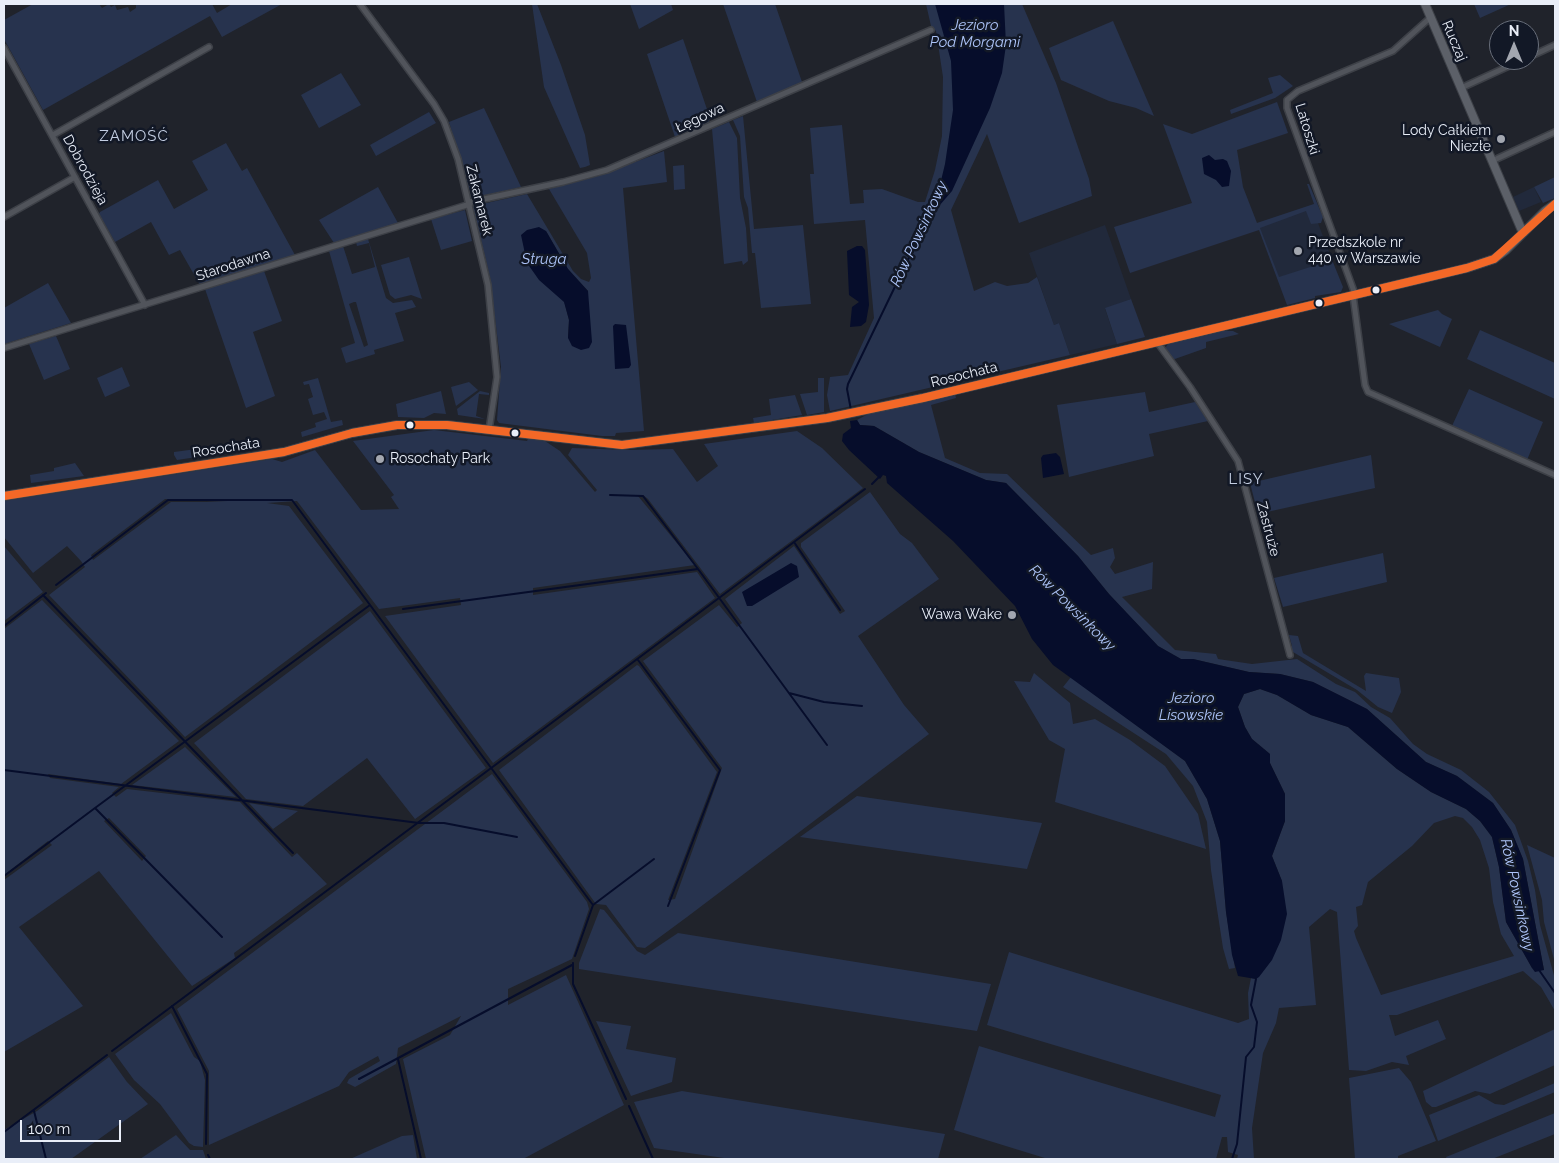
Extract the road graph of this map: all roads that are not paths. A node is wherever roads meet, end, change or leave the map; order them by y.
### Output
1 (360, 4) edge
2 (1425, 4) edge
3 (1431, 17) junction
4 (932, 30) dead end
5 (1555, 45) edge
6 (209, 47) dead end
7 (4, 48) edge
8 (1539, 52) edge
9 (1500, 70) edge
10 (1461, 88) junction
11 (1555, 132) edge
12 (53, 135) junction
13 (1492, 161) junction
14 (75, 177) junction
15 (470, 203) junction
16 (1555, 204) edge
17 (4, 217) edge
18 (1523, 233) junction
19 (1354, 294) junction
20 (145, 305) junction
21 (1157, 342) junction
22 (4, 348) edge
23 (489, 430) junction
24 (1555, 475) edge
25 (4, 496) edge
26 (1290, 655) dead end

1 - 15 street, Zakamarek
2 - 3 street, Ruczaj
3 - 10 street, Ruczaj
3 - 19 street, Latoszki
4 - 15 street, Łęgowa
5 - 8 street
6 - 12 street
7 - 12 street, Dobrodzieja
9 - 10 street
10 - 13 street, Ruczaj
11 - 13 street
12 - 14 street, Dobrodzieja
13 - 18 street, Ruczaj
14 - 17 street
14 - 20 street, Dobrodzieja
15 - 20 street, Starodawna
15 - 23 street, Zakamarek
16 - 18 street, Rosochata
18 - 19 street, Rosochata
19 - 21 street, Rosochata
19 - 24 street
20 - 22 street, Starodawna
21 - 23 street, Rosochata
21 - 26 street, Zastruże
23 - 25 street, Rosochata

